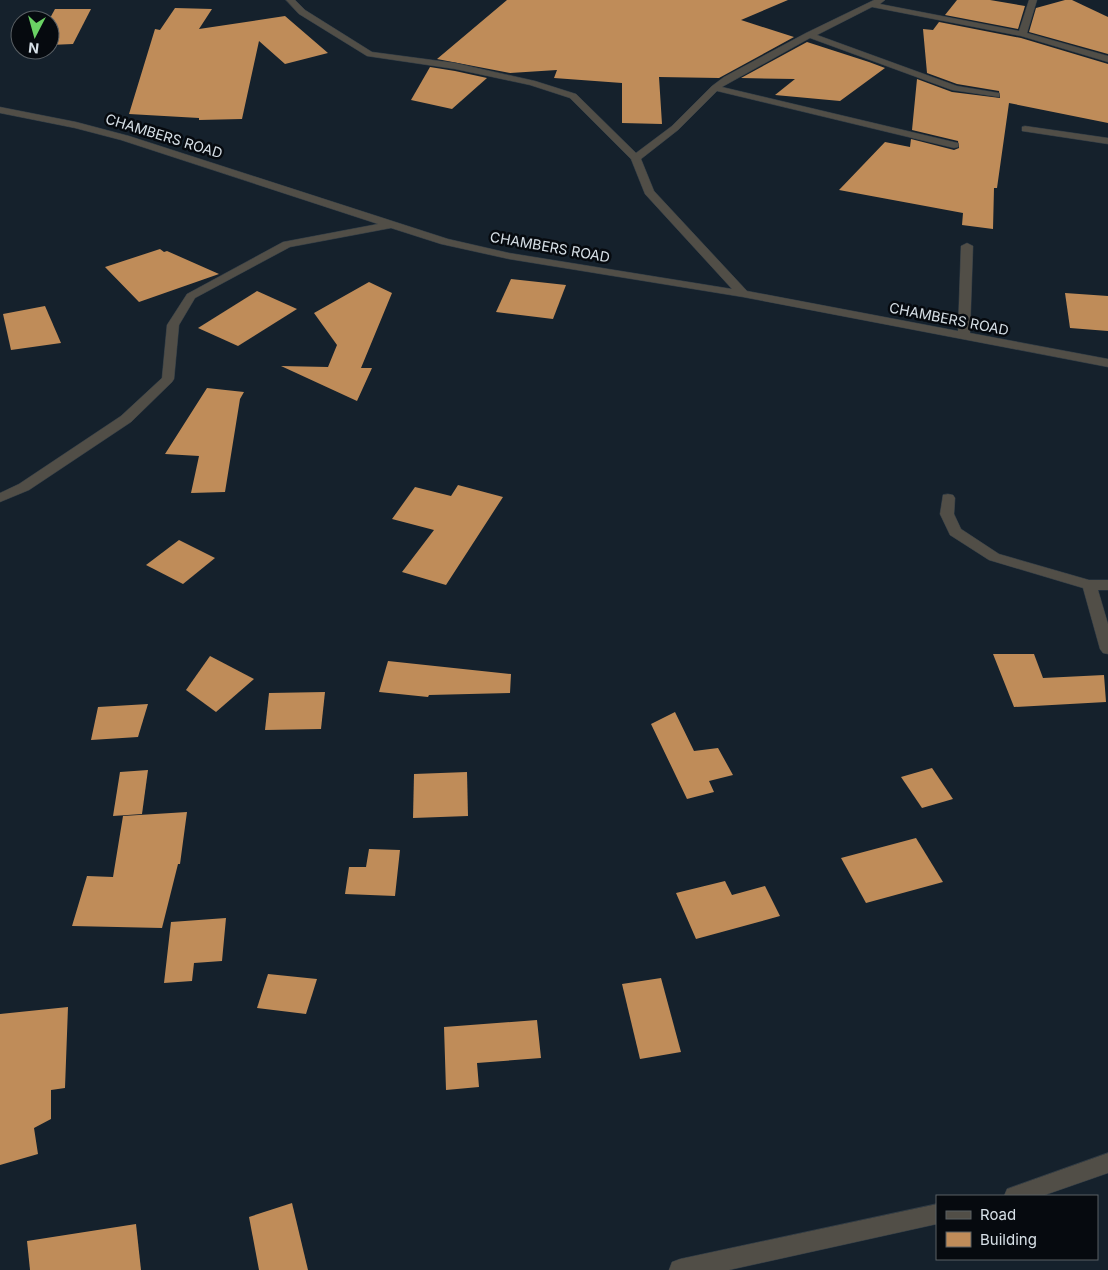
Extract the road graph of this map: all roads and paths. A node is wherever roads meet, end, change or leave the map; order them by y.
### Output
1 (290, 0) edge
2 (1033, 0) edge
3 (877, 2) edge
4 (809, 34) junction
5 (1022, 34) junction
6 (1108, 59) edge
7 (715, 88) junction
8 (996, 95) dead end
9 (0, 110) edge
10 (1025, 129) dead end
11 (1108, 141) edge
12 (954, 144) dead end
13 (636, 158) junction
14 (392, 225) junction
15 (967, 246) dead end
16 (743, 294) junction
17 (964, 337) junction
18 (1108, 363) edge
19 (0, 498) edge
20 (948, 498) dead end
21 (1089, 585) junction
22 (1108, 585) edge
23 (1108, 649) edge
24 (1108, 1163) edge
25 (1017, 1195) edge
26 (936, 1214) edge
27 (680, 1270) edge

1 - 13 street
2 - 5 street
3 - 4 street
3 - 5 street
4 - 7 street
4 - 8 street
5 - 6 street
7 - 12 street
7 - 13 street
9 - 14 street, CHAMBERS ROAD
10 - 11 street
13 - 16 street
14 - 16 street, CHAMBERS ROAD
14 - 19 street
15 - 17 street
16 - 17 street, CHAMBERS ROAD
17 - 18 street, CHAMBERS ROAD
20 - 21 street
21 - 22 street
21 - 23 street
24 - 25 street
26 - 27 street

